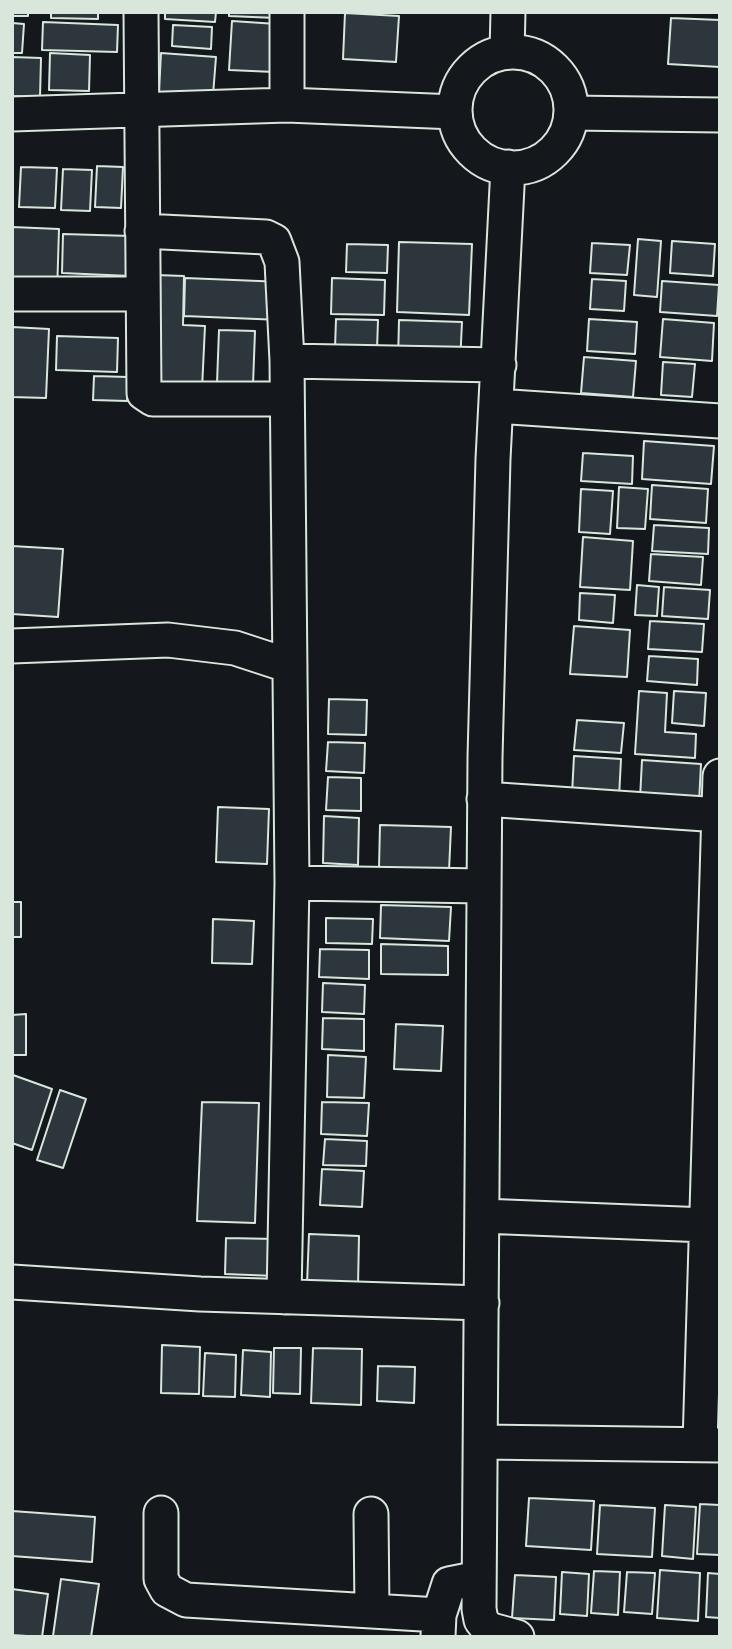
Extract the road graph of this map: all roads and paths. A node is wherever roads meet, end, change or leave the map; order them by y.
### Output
1 (141, 12) edge
2 (287, 12) edge
3 (508, 12) edge
4 (507, 52) junction
5 (287, 105) junction
6 (141, 111) junction
7 (456, 112) junction
8 (571, 113) junction
9 (12, 114) edge
10 (720, 115) edge
11 (508, 167) junction
12 (142, 231) junction
13 (12, 294) edge
14 (142, 294) junction
15 (287, 360) junction
16 (499, 365) junction
17 (287, 399) junction
18 (496, 406) junction
19 (720, 421) edge
20 (12, 646) edge
21 (290, 666) junction
22 (720, 776) edge
23 (484, 799) junction
24 (719, 815) edge
25 (292, 883) junction
26 (484, 886) junction
27 (482, 1216) junction
28 (706, 1225) junction
29 (12, 1282) edge
30 (284, 1297) junction
31 (482, 1303) junction
32 (481, 1442) junction
33 (710, 1445) edge
34 (161, 1513) dead end
35 (371, 1514) dead end
36 (479, 1578) junction
37 (372, 1611) junction
38 (439, 1626) edge
39 (517, 1637) edge

1 - 6 street
2 - 5 street
3 - 4 street
4 - 7 street
4 - 8 street
5 - 6 street
5 - 7 street
6 - 9 street
6 - 12 street
7 - 11 street
8 - 10 street
8 - 11 street
11 - 16 street
12 - 14 street
12 - 15 street
13 - 14 street
14 - 17 street
15 - 16 street
15 - 17 street
16 - 18 street
17 - 21 street
18 - 19 street
18 - 23 street
20 - 21 street
21 - 25 street
22 - 24 street
23 - 24 street
23 - 26 street
24 - 28 street
25 - 26 street
25 - 30 street
26 - 27 street
27 - 28 street
27 - 31 street
28 - 33 street
29 - 30 street
30 - 31 street
31 - 32 street
32 - 33 street
32 - 36 street
34 - 37 street
35 - 37 street
36 - 38 street
36 - 39 street
37 - 38 street

